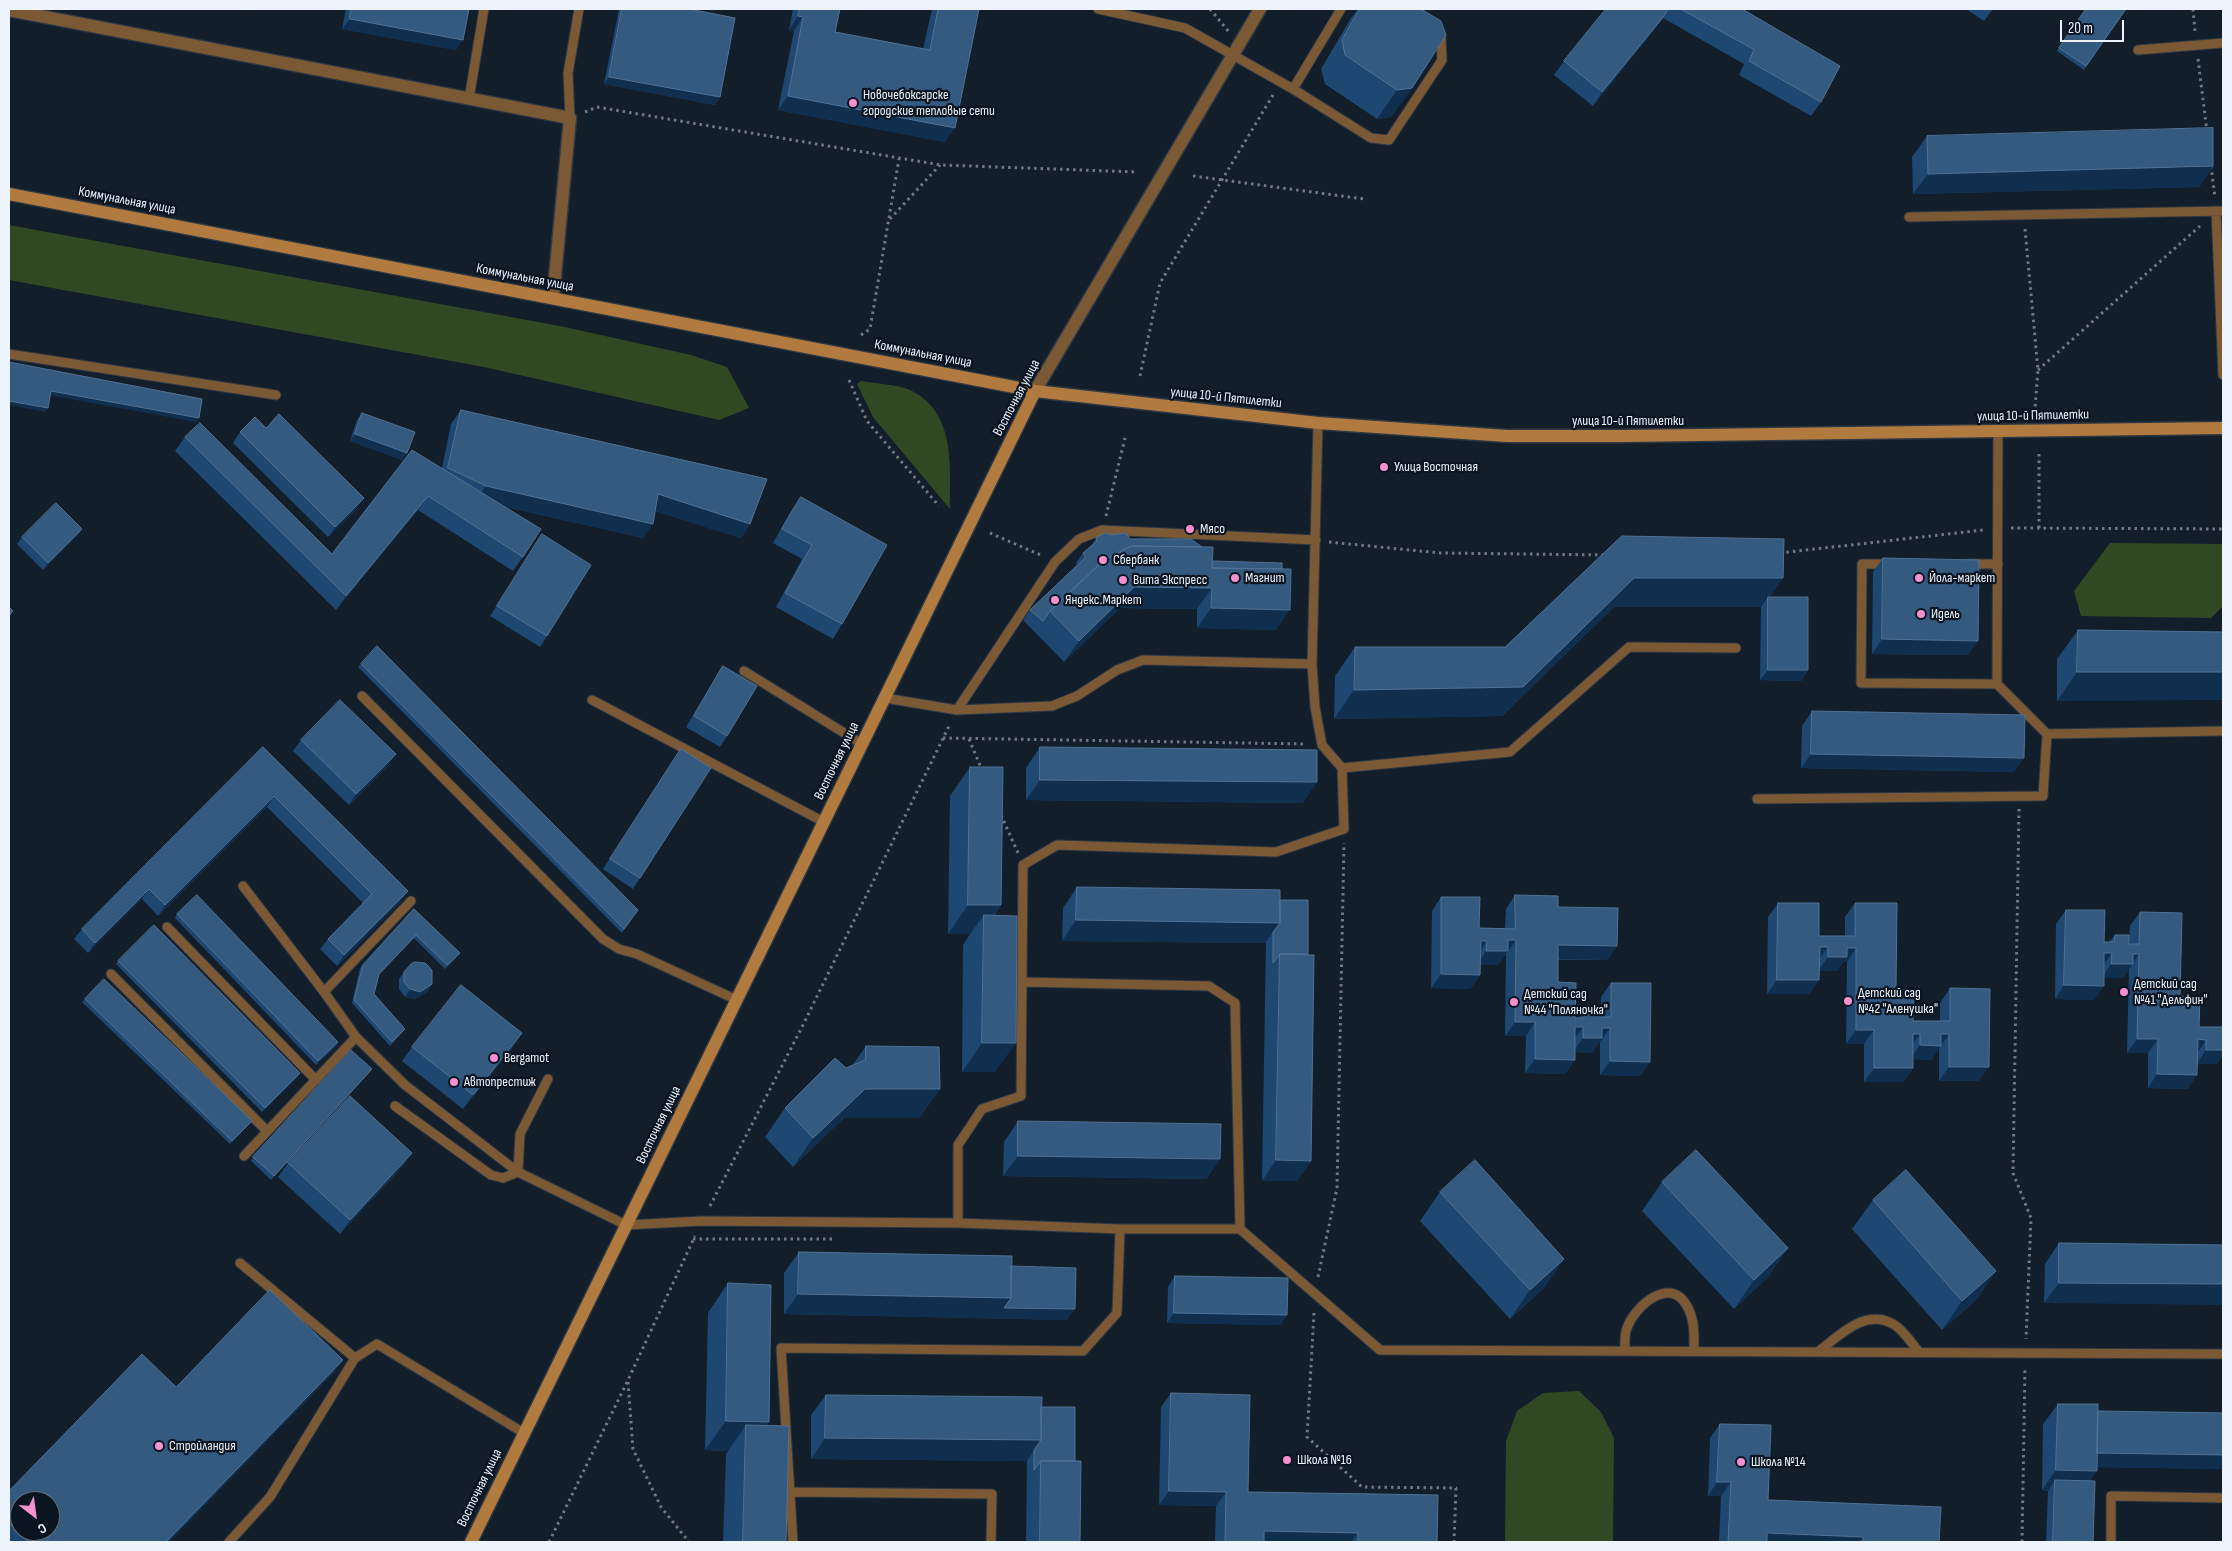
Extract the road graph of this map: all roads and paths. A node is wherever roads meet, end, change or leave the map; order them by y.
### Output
1 (484, 9) edge
2 (579, 9) edge
3 (1098, 9) edge
4 (1210, 9) edge
5 (1260, 9) edge
6 (1341, 9) edge
7 (2193, 9) edge
8 (16, 10) edge
9 (1427, 27) edge
10 (2223, 43) edge
11 (2196, 45) junction
12 (1235, 48) junction
13 (2138, 50) dead end
14 (1281, 82) junction
15 (1293, 89) junction
16 (468, 99) junction
17 (570, 118) junction
18 (2207, 133) edge
19 (899, 159) junction
20 (2210, 162) edge
21 (940, 164) junction
22 (1137, 172) dead end
23 (1194, 176) dead end
24 (1221, 180) junction
25 (9, 194) edge
26 (1364, 199) dead end
27 (2220, 211) edge
28 (2023, 214) junction
29 (1909, 217) dead end
30 (889, 221) junction
31 (553, 298) junction
32 (861, 335) dead end
33 (9, 354) edge
34 (2038, 370) junction
35 (2223, 375) edge
36 (1140, 376) dead end
37 (849, 380) dead end
38 (1036, 391) junction
39 (276, 395) dead end
40 (2035, 408) dead end
41 (1318, 423) junction
42 (2223, 428) edge
43 (1998, 431) junction
44 (1126, 434) dead end
45 (2039, 453) dead end
46 (939, 506) dead end
47 (1998, 528) junction
48 (2039, 528) junction
49 (2223, 529) edge
50 (1102, 530) junction
51 (990, 533) dead end
52 (1316, 540) junction
53 (1771, 554) edge
54 (1615, 555) edge
55 (1054, 562) junction
56 (1901, 564) edge
57 (1959, 564) edge
58 (1998, 564) junction
59 (1736, 648) dead end
60 (1312, 664) junction
61 (744, 671) dead end
62 (1997, 684) junction
63 (362, 696) dead end
64 (885, 698) junction
65 (592, 700) dead end
66 (956, 710) junction
67 (2223, 731) edge
68 (2047, 734) junction
69 (943, 738) junction
70 (969, 739) junction
71 (862, 744) junction
72 (1322, 745) junction
73 (1342, 768) junction
74 (984, 775) edge
75 (2019, 796) junction
76 (1757, 799) dead end
77 (1000, 811) edge
78 (824, 822) junction
79 (1344, 829) junction
80 (1023, 865) junction
81 (243, 886) dead end
82 (411, 901) dead end
83 (168, 927) dead end
84 (111, 974) dead end
85 (1022, 982) junction
86 (324, 992) junction
87 (737, 1000) junction
88 (356, 1037) junction
89 (548, 1079) dead end
90 (316, 1080) junction
91 (395, 1106) dead end
92 (267, 1131) junction
93 (244, 1156) dead end
94 (518, 1172) junction
95 (702, 1221) junction
96 (958, 1224) junction
97 (626, 1226) junction
98 (1120, 1229) junction
99 (1240, 1230) junction
100 (240, 1263) dead end
101 (1315, 1294) junction
102 (1625, 1351) junction
103 (1694, 1351) junction
104 (1819, 1351) junction
105 (1919, 1352) junction
106 (2025, 1353) junction
107 (2223, 1354) edge
108 (355, 1358) junction
109 (628, 1380) junction
110 (524, 1433) junction
111 (791, 1492) junction
112 (2223, 1498) edge
113 (230, 1542) edge
114 (470, 1542) edge
115 (549, 1542) edge
116 (689, 1542) edge
117 (793, 1542) edge
118 (991, 1542) edge
119 (1454, 1542) edge
120 (2022, 1542) edge
121 (2111, 1542) edge

1 - 16 lane
2 - 17 lane
3 - 12 lane
4 - 12 path
5 - 12 street, Восточная улица
6 - 15 lane
7 - 11 path
8 - 16 street
9 - 15 lane
10 - 11 lane
11 - 13 lane
11 - 18 path
12 - 14 lane
12 - 38 street, Восточная улица
14 - 15 lane
14 - 24 path
16 - 17 street
17 - 19 path
17 - 31 street
19 - 21 path
19 - 30 path
20 - 27 path
21 - 22 path
21 - 30 path
23 - 24 path
24 - 26 path
24 - 36 path
25 - 31 main road, Коммунальная улица
27 - 28 lane
27 - 34 path
27 - 35 lane
28 - 29 lane
28 - 34 path
30 - 32 path
31 - 38 main road, Коммунальная улица
33 - 39 lane
34 - 40 path
37 - 46 path
38 - 41 main road, улица 10-й Пятилетки
38 - 64 main road, Восточная улица
41 - 43 main road, улица 10-й Пятилетки
41 - 52 lane
42 - 43 main road, улица 10-й Пятилетки
43 - 47 lane
44 - 50 path
45 - 48 path
47 - 48 path
47 - 53 path
47 - 58 lane
48 - 49 path
50 - 52 lane
50 - 55 lane
51 - 55 path
52 - 54 path
52 - 60 lane
55 - 66 lane
56 - 62 lane
57 - 58 lane
58 - 62 lane
59 - 73 lane
60 - 66 lane
60 - 72 lane
61 - 71 lane
62 - 68 lane
63 - 87 lane
64 - 66 lane
64 - 71 main road, Восточная улица
65 - 78 lane
66 - 69 path
67 - 68 lane
68 - 75 lane
69 - 70 path
69 - 95 path
70 - 72 path
70 - 74 path
71 - 78 main road, Восточная улица
72 - 73 lane
73 - 79 lane
75 - 76 lane
75 - 106 path
77 - 80 path
78 - 87 main road, Восточная улица
79 - 80 lane
79 - 101 path
80 - 85 lane
81 - 86 lane
82 - 86 lane
83 - 90 lane
84 - 92 lane
85 - 96 lane
85 - 99 lane
86 - 88 lane
87 - 97 main road, Восточная улица
88 - 90 lane
88 - 94 lane
89 - 94 lane
90 - 92 lane
91 - 94 lane
92 - 93 lane
94 - 97 lane
95 - 96 lane
95 - 97 lane
95 - 109 path
96 - 98 lane
97 - 110 main road, Восточная улица
98 - 99 lane
98 - 111 lane
99 - 101 lane
100 - 108 lane
101 - 102 lane
101 - 119 path
102 - 103 lane
102 - 103 lane
103 - 104 lane
104 - 105 lane
104 - 105 lane
105 - 106 lane
106 - 107 lane
106 - 120 path
108 - 110 lane
108 - 113 lane
109 - 115 path
109 - 116 path
110 - 114 main road, Восточная улица
111 - 117 lane
111 - 118 lane
112 - 121 lane

